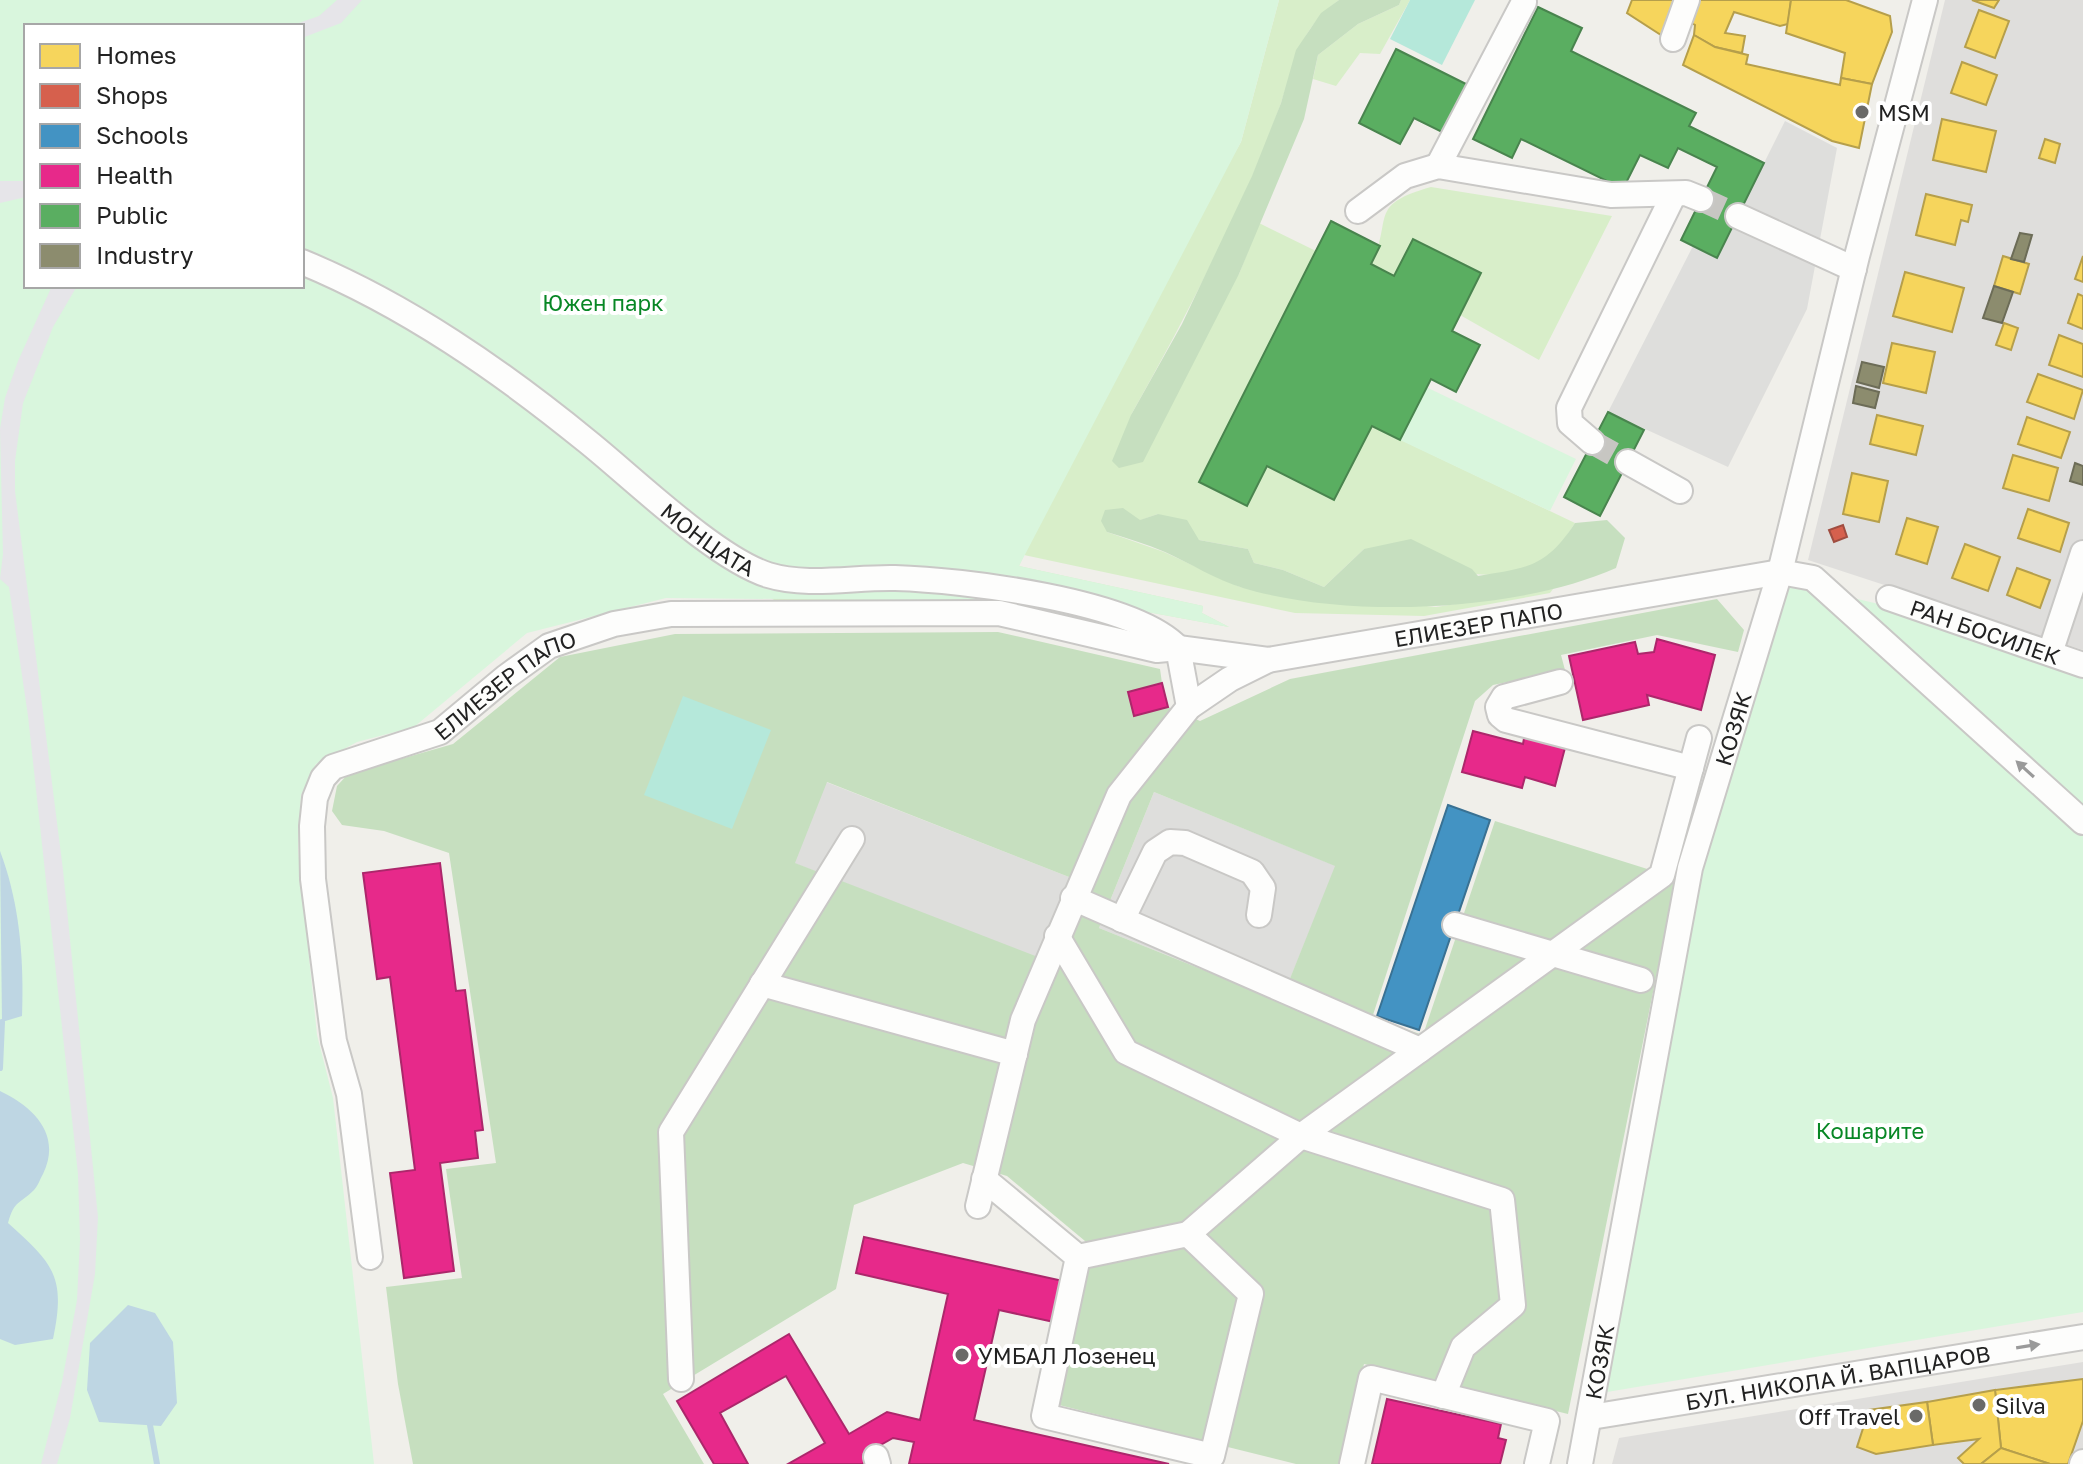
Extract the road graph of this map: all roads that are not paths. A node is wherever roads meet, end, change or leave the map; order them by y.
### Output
1 (1687, 0) edge
2 (1925, 0) edge
3 (1524, 2) edge
4 (1673, 39) dead end
5 (1438, 166) junction
6 (1674, 194) junction
7 (1701, 199) tunnel mouth
8 (1358, 211) dead end
9 (1738, 216) tunnel mouth
10 (304, 263) edge
11 (1854, 269) junction
12 (1592, 442) tunnel mouth
13 (1628, 462) tunnel mouth
14 (1680, 491) dead end
15 (2083, 553) edge
16 (1780, 572) junction
17 (1889, 598) dead end
18 (1178, 648) junction
19 (2050, 653) junction
20 (1268, 660) junction
21 (2083, 665) edge
22 (1560, 682) dead end
23 (1189, 707) junction
24 (1699, 738) dead end
25 (1691, 768) junction
26 (2083, 822) edge
27 (852, 839) dead end
28 (1073, 898) junction
29 (1259, 915) dead end
30 (1122, 920) junction
31 (1455, 925) dead end
32 (1057, 936) junction
33 (1552, 954) junction
34 (1641, 980) dead end
35 (762, 984) junction
36 (1420, 1050) junction
37 (1015, 1054) junction
38 (1301, 1136) junction
39 (984, 1179) junction
40 (978, 1206) dead end
41 (1188, 1234) junction
42 (370, 1257) dead end
43 (1078, 1257) junction
44 (2083, 1337) edge
45 (681, 1379) dead end
46 (1443, 1396) junction
47 (1591, 1417) junction
48 (1352, 1464) edge
49 (1537, 1464) edge
50 (1580, 1464) edge

1 - 4 street
2 - 11 street, КОЗЯК
3 - 5 street
5 - 6 street
5 - 8 street
6 - 7 street
6 - 12 street
9 - 11 street
10 - 18 street, МОНЦАТА
11 - 16 street, КОЗЯК
13 - 14 street
15 - 19 street
16 - 20 street, ЕЛИЕЗЕР ПАПО
26 -> 16 street
16 - 47 street, КОЗЯК
17 - 19 street, РАН БОСИЛЕК
18 - 20 street, ЕЛИЕЗЕР ПАПО
18 - 23 street
18 - 42 street, ЕЛИЕЗЕР ПАПО
19 - 21 street, РАН БОСИЛЕК
20 - 23 street
22 - 25 street
23 - 28 street
24 - 25 street
25 - 33 street
27 - 35 street
28 - 30 street
28 - 32 street
29 - 30 street
30 - 36 street
31 - 33 street
32 - 37 street
32 - 38 street
33 - 34 street
33 - 36 street
35 - 37 street
35 - 45 street
36 - 38 street
37 - 39 street
38 - 41 street
38 - 46 street
39 - 40 street
39 - 43 street
41 - 43 street
41 - 43 street
47 -> 44 street, БУЛ. НИКОЛА Й. ВАПЦАРОВ
46 - 48 street
46 - 49 street
47 - 50 street, КОЗЯК

